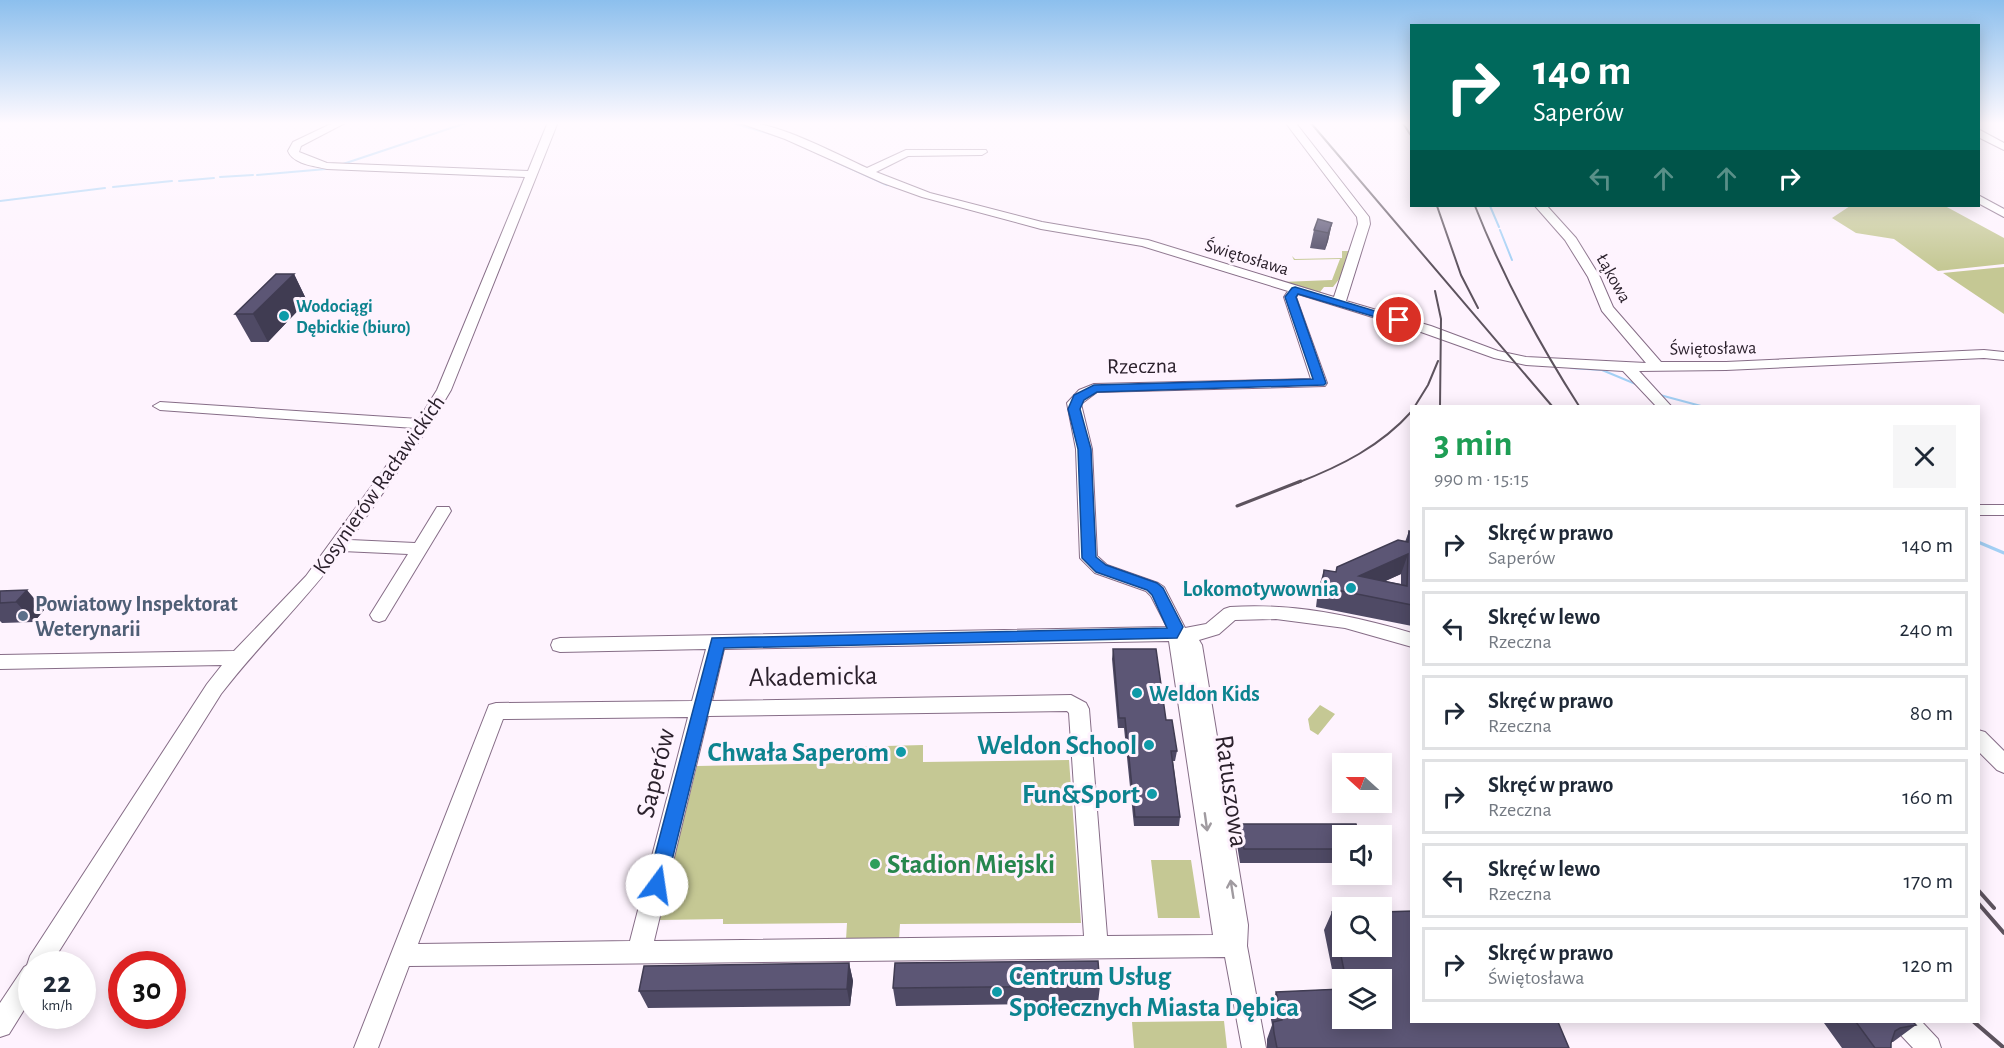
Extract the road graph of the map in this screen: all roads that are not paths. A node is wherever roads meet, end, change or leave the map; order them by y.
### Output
1 (444, 171) edge
2 (533, 171) edge
3 (1328, 171) edge
4 (867, 172) edge
5 (532, 174) junction
6 (1980, 199) edge
7 (1542, 207) edge
8 (2004, 214) edge
9 (1344, 284) junction
10 (1295, 290) junction
11 (1325, 299) junction
12 (1339, 303) junction
13 (2004, 356) edge
14 (1627, 367) junction
15 (1657, 367) junction
16 (1663, 405) edge
17 (160, 406) dead end
18 (424, 424) junction
19 (1980, 510) edge
20 (2004, 510) edge
21 (443, 511) dead end
22 (337, 545) junction
23 (418, 549) junction
24 (379, 615) dead end
25 (1181, 634) junction
26 (1410, 639) edge
27 (717, 642) junction
28 (561, 645) dead end
29 (238, 658) junction
30 (0, 662) edge
31 (702, 708) junction
32 (1980, 740) edge
33 (2001, 756) edge
34 (1235, 946) junction
35 (1096, 949) junction
36 (46, 951) edge
37 (639, 953) junction
38 (402, 955) junction
39 (18, 997) edge
40 (1907, 1023) edge
41 (0, 1025) edge
42 (366, 1048) edge
43 (1254, 1048) edge
44 (1929, 1048) edge

1 - 5 street
2 - 5 street, Kosynierów Racławickich
3 - 9 street
4 - 10 street, Świętosława
5 - 18 street, Kosynierów Racławickich
6 - 8 street
7 - 15 street, Łąkowa
9 - 11 street
9 - 12 street
10 - 11 street, Świętosława
10 - 25 street, Rzeczna
11 - 12 street, Świętosława
12 - 14 street, Świętosława
13 - 15 street, Świętosława
14 - 15 street, Świętosława
14 - 16 street
17 - 18 street
18 - 22 street, Kosynierów Racławickich
19 - 20 street
21 - 23 street
22 - 23 street
22 - 29 street, Kosynierów Racławickich
23 - 24 street
25 - 26 street
25 - 27 street
25 - 34 street, Ratuszowa
27 - 28 street
27 - 31 street, Saperów
29 - 30 street
29 - 36 street, Kosynierów Racławickich
31 - 35 street, Akademicka
31 - 37 street, Saperów
31 - 38 street, Akademicka
32 - 33 street
34 - 35 street
34 - 43 street, Ratuszowa
35 - 37 street
37 - 38 street
38 - 42 street, Akademicka
39 - 41 street
40 - 44 street

